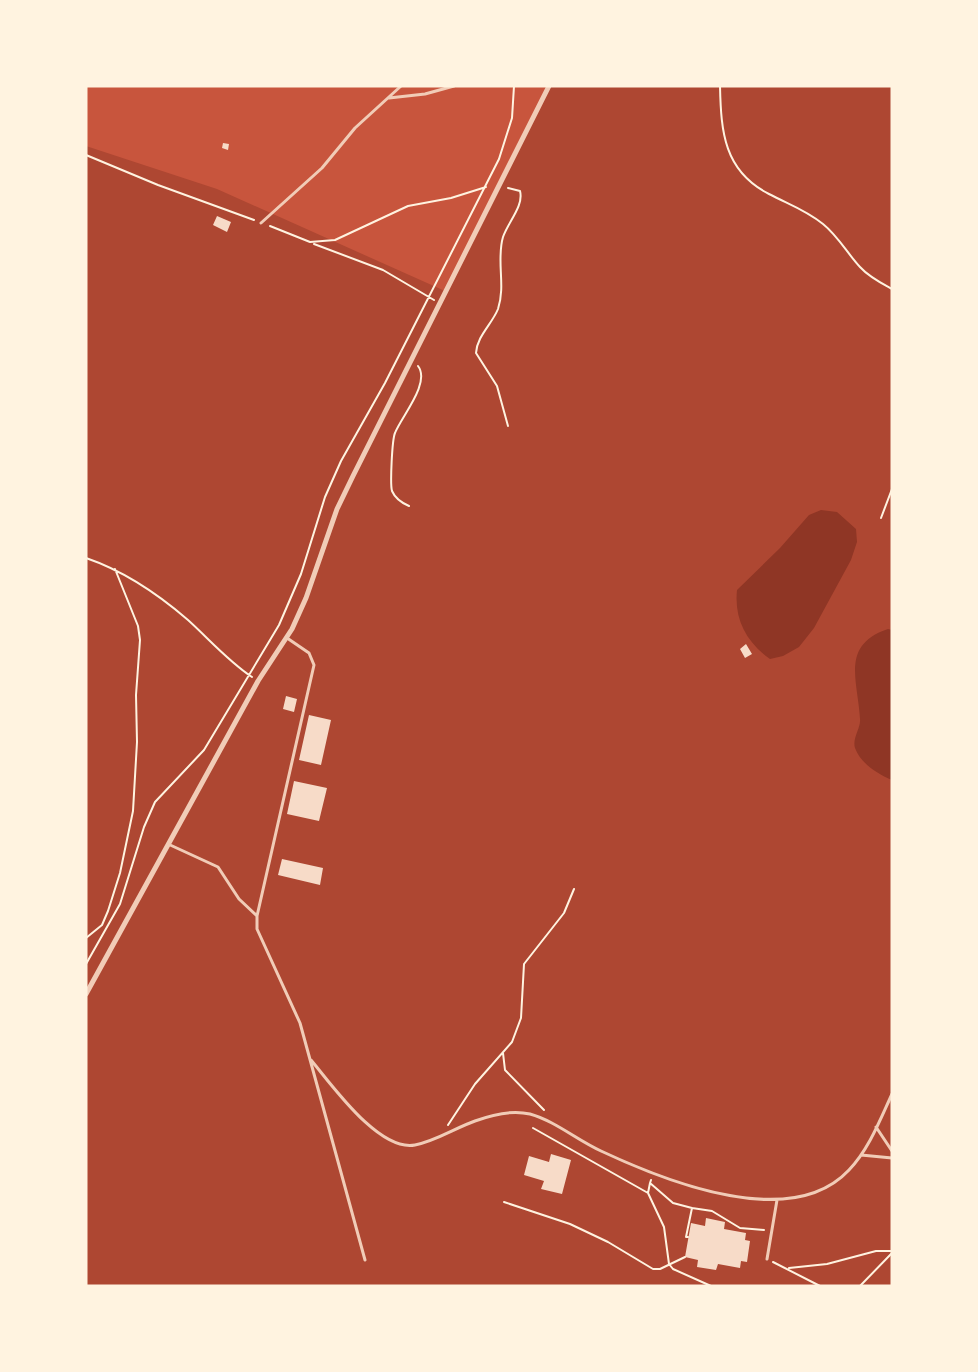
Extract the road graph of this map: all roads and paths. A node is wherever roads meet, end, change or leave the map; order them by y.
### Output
1 (401, 86) edge
2 (454, 86) edge
3 (514, 86) edge
4 (549, 86) edge
5 (720, 86) edge
6 (389, 98) junction
7 (261, 223) dead end
8 (892, 289) edge
9 (409, 363) junction
10 (892, 489) edge
11 (409, 506) dead end
12 (881, 518) dead end
13 (86, 558) edge
14 (115, 569) junction
15 (286, 638) junction
16 (248, 674) junction
17 (258, 681) junction
18 (168, 844) junction
19 (574, 889) dead end
20 (257, 916) junction
21 (86, 938) edge
22 (86, 964) edge
23 (86, 994) edge
24 (503, 1053) junction
25 (311, 1060) junction
26 (892, 1094) edge
27 (544, 1110) dead end
28 (876, 1127) junction
29 (533, 1128) dead end
30 (447, 1132) junction
31 (892, 1151) edge
32 (861, 1155) junction
33 (892, 1158) edge
34 (653, 1173) junction
35 (650, 1183) junction
36 (648, 1192) junction
37 (777, 1200) junction
38 (504, 1202) dead end
39 (692, 1208) junction
40 (772, 1231) junction
41 (688, 1237) dead end
42 (892, 1252) edge
43 (685, 1257) dead end
44 (767, 1258) joint
45 (365, 1260) dead end
46 (669, 1265) junction
47 (788, 1268) junction
48 (711, 1286) edge
49 (820, 1286) edge
50 (860, 1286) edge

1 - 6 lane
2 - 6 lane
3 - 16 path
4 - 9 street
5 - 8 path
6 - 7 lane
9 - 11 path
9 - 15 street
10 - 12 path
13 - 14 path
14 - 16 path
14 - 21 path
15 - 17 street
15 - 20 lane
16 - 17 path
16 - 22 path
17 - 18 street
18 - 20 lane
18 - 23 street
19 - 24 path
20 - 25 lane
24 - 27 path
24 - 30 path
25 - 30 lane
25 - 45 lane
26 - 28 lane
28 - 31 lane
28 - 32 lane
29 - 36 path
30 - 34 lane
32 - 33 lane
32 - 37 lane
34 - 35 path
34 - 37 lane
35 - 36 path
35 - 39 path
36 - 46 path
37 - 40 lane
38 - 46 path
39 - 40 path
39 - 41 path
40 - 44 lane
42 - 47 path
42 - 50 path
43 - 46 path
44 - 47 path
46 - 48 path
47 - 49 path

